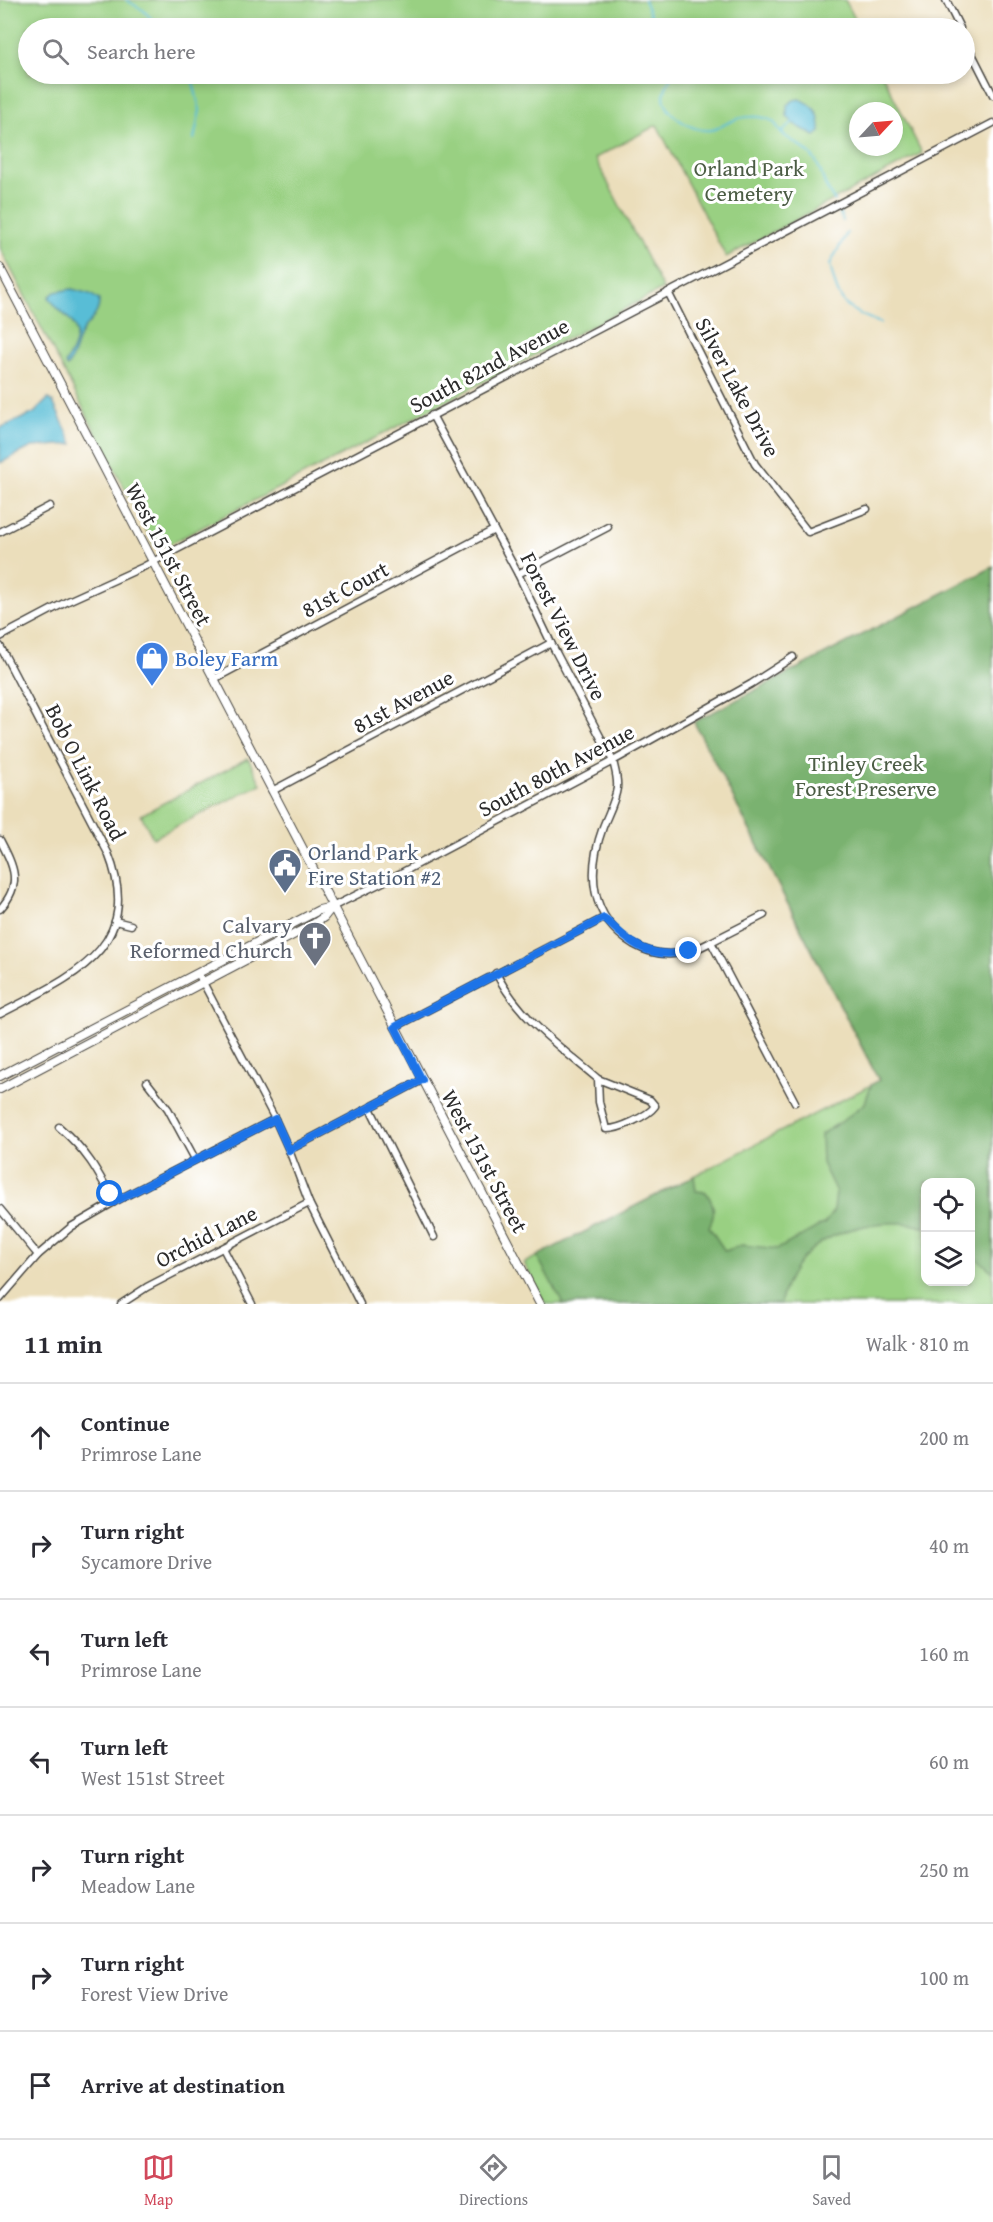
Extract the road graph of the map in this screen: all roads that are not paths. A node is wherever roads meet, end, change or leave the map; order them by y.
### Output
1 (946, 0) edge
2 (955, 18) edge
3 (975, 60) edge
4 (993, 95) edge
5 (993, 123) edge
6 (0, 268) edge
7 (668, 292) junction
8 (432, 415) junction
9 (50, 506) dead end
10 (867, 509) dead end
11 (608, 527) dead end
12 (494, 530) junction
13 (0, 532) edge
14 (153, 561) junction
15 (518, 574) junction
16 (0, 636) edge
17 (551, 643) junction
18 (0, 646) edge
19 (793, 657) dead end
20 (214, 679) junction
21 (613, 761) junction
22 (272, 791) junction
23 (0, 840) edge
24 (332, 907) junction
25 (0, 909) edge
26 (764, 915) dead end
27 (604, 918) junction
28 (115, 921) junction
29 (131, 925) dead end
30 (711, 942) junction
31 (198, 973) junction
32 (496, 973) junction
33 (203, 982) junction
34 (0, 1014) edge
35 (395, 1027) junction
36 (0, 1076) edge
37 (598, 1079) junction
38 (422, 1080) junction
39 (147, 1082) dead end
40 (0, 1089) edge
41 (795, 1102) dead end
42 (370, 1108) junction
43 (275, 1119) junction
44 (59, 1127) dead end
45 (289, 1150) junction
46 (195, 1159) junction
47 (114, 1202) junction
48 (309, 1203) junction
49 (0, 1209) edge
50 (434, 1237) dead end
51 (223, 1248) junction
52 (38, 1255) junction
53 (132, 1296) junction
54 (0, 1299) edge
55 (121, 1304) edge
56 (136, 1304) edge
57 (252, 1304) edge
58 (360, 1304) edge
59 (540, 1304) edge

1 - 2 street
3 - 4 street
5 - 7 street, South 82nd Avenue
6 - 14 street, West 151st Street
7 - 8 street, South 82nd Avenue
7 - 10 street, Silver Lake Drive
8 - 12 street, Forest View Drive
8 - 14 street, South 82nd Avenue
9 - 13 street
11 - 15 street
12 - 15 street, Forest View Drive
12 - 20 street, 81st Court
14 - 16 street, South 82nd Avenue
14 - 20 street, West 151st Street
15 - 17 street, Forest View Drive
17 - 21 street, Forest View Drive
17 - 22 street, 81st Avenue
18 - 28 street, Bob O Link Road
19 - 21 street, South 80th Avenue
20 - 22 street, West 151st Street
21 - 24 street, South 80th Avenue
21 - 27 street, Forest View Drive
22 - 24 street, West 151st Street
23 - 25 street
24 - 31 street, South 80th Avenue
24 - 33 street, South 80th Avenue
24 - 35 street, West 151st Street
26 - 30 street, Forest View Drive
27 - 30 street, Forest View Drive
27 - 32 street
28 - 29 street
28 - 34 street
30 - 41 street
31 - 33 street
31 - 36 street, South 80th Avenue
32 - 35 street
32 - 37 street
33 - 40 street, South 80th Avenue
33 - 43 street
35 - 38 street, West 151st Street
37 - 37 street
38 - 42 street
38 - 59 street, West 151st Street
39 - 46 street
42 - 45 street
42 - 50 street
43 - 45 street
43 - 46 street
44 - 47 street
45 - 48 street
46 - 47 street
47 - 52 street
48 - 51 street, Orchid Lane
48 - 58 street
49 - 52 street
51 - 53 street, Orchid Lane
51 - 57 street
52 - 54 street
53 - 55 street, Orchid Lane
53 - 56 street

